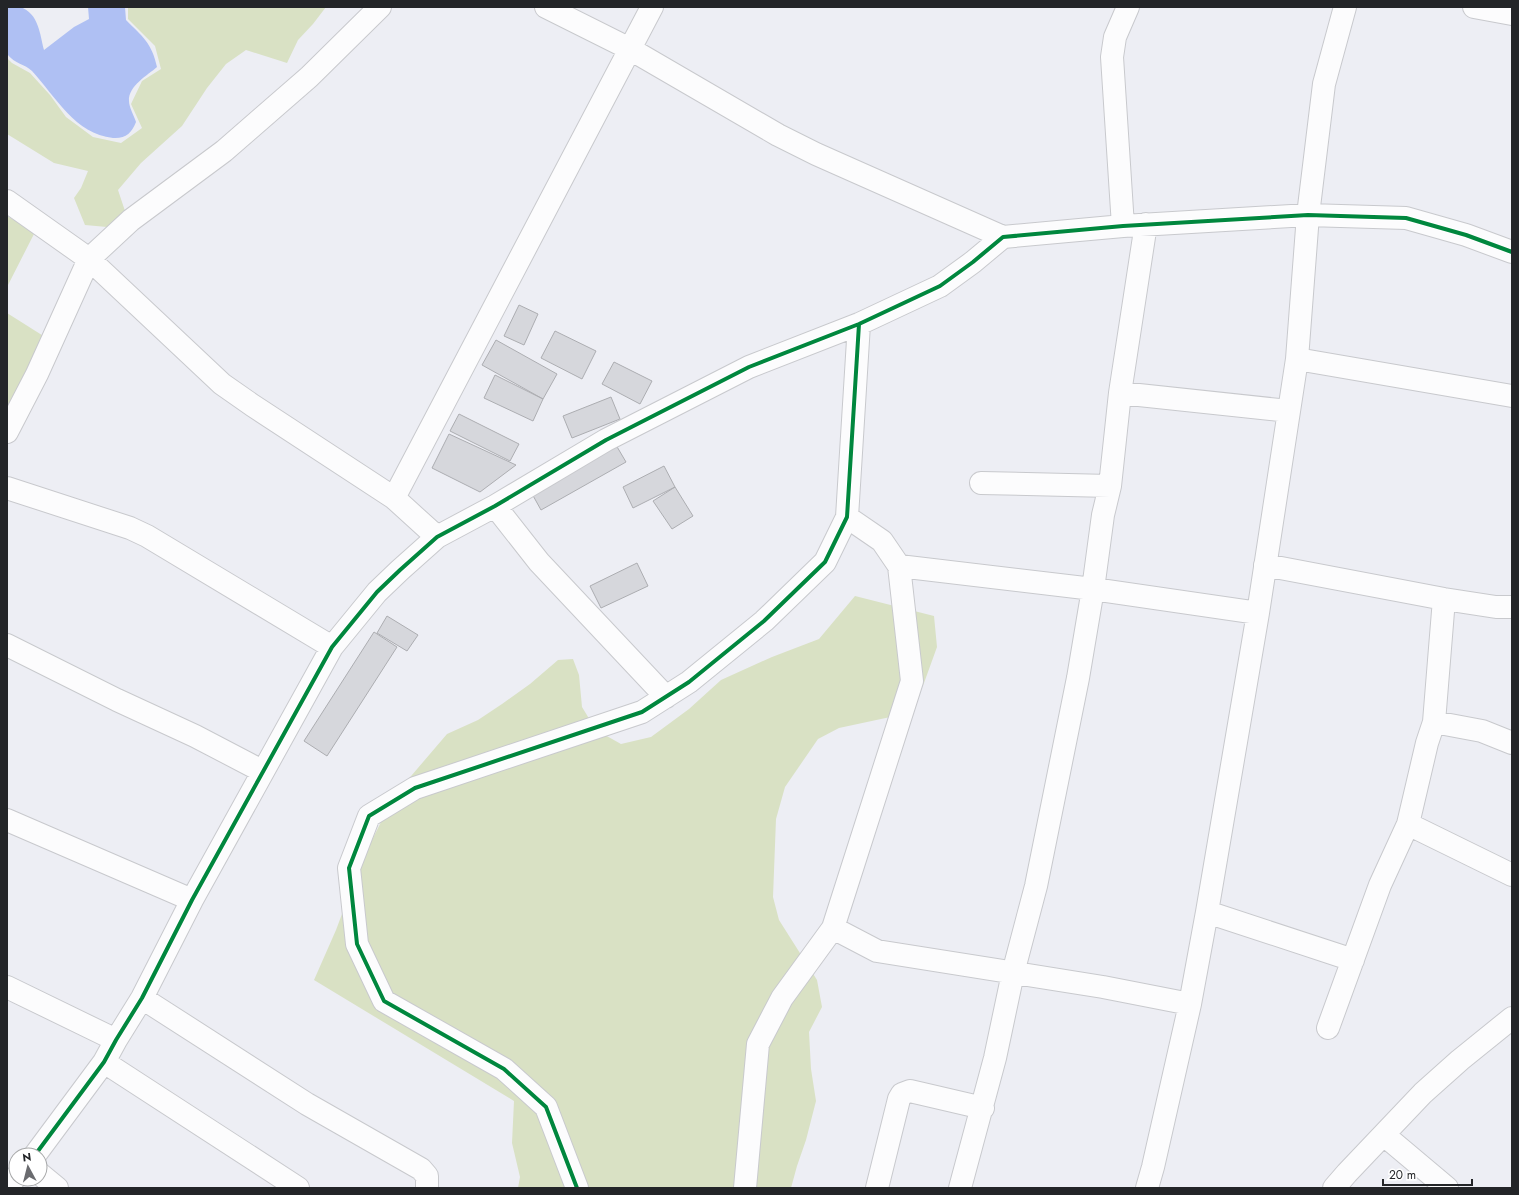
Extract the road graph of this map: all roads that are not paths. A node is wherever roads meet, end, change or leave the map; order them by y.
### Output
1 (380, 7) edge
2 (546, 7) edge
3 (652, 7) edge
4 (1128, 7) edge
5 (1345, 7) edge
6 (1474, 7) edge
7 (1512, 14) edge
8 (630, 49) junction
9 (7, 201) edge
10 (1308, 215) junction
11 (1146, 224) junction
12 (1123, 226) junction
13 (1003, 237) junction
14 (1512, 252) edge
15 (89, 259) junction
16 (859, 324) junction
17 (1297, 360) junction
18 (1120, 393) junction
19 (1512, 396) edge
20 (1289, 411) junction
21 (7, 432) edge
22 (981, 483) dead end
23 (1110, 486) junction
24 (7, 488) edge
25 (394, 498) junction
26 (495, 506) junction
27 (847, 517) junction
28 (437, 537) junction
29 (1265, 565) junction
30 (899, 566) junction
31 (1093, 589) junction
32 (1444, 599) junction
33 (1512, 607) edge
34 (1258, 613) junction
35 (7, 645) edge
36 (332, 647) junction
37 (666, 697) junction
38 (1434, 722) junction
39 (1512, 743) edge
40 (262, 771) junction
41 (7, 820) edge
42 (1408, 824) junction
43 (1512, 875) edge
44 (192, 900) junction
45 (1208, 912) junction
46 (833, 928) junction
47 (1353, 960) junction
48 (1013, 973) junction
49 (7, 987) edge
50 (142, 998) junction
51 (1190, 1004) junction
52 (1512, 1018) edge
53 (1328, 1028) dead end
54 (116, 1040) junction
55 (104, 1062) junction
56 (983, 1108) junction
57 (1384, 1135) junction
58 (40, 1147) edge
59 (48, 1181) edge
60 (57, 1188) edge
61 (298, 1188) edge
62 (427, 1188) edge
63 (577, 1188) edge
64 (745, 1188) edge
65 (877, 1188) edge
66 (960, 1188) edge
67 (1147, 1188) edge
68 (1334, 1188) edge
69 (1447, 1188) edge

1 - 15 street
2 - 8 street
3 - 8 street
4 - 12 street
5 - 10 street
6 - 7 street
8 - 13 street
8 - 25 street
9 - 15 street
10 - 11 street
10 - 14 street
10 - 17 street
11 - 12 street
11 - 18 street
12 - 13 street
13 - 16 street
15 - 21 street
15 - 25 street
16 - 26 street
16 - 27 street
17 - 19 street
17 - 20 street
18 - 20 street
18 - 23 street
20 - 29 street
22 - 23 street
23 - 31 street
24 - 36 street
25 - 28 street
26 - 28 street
26 - 37 street
27 - 30 street
27 - 37 street
28 - 36 street
29 - 32 street
29 - 34 street
30 - 31 street
30 - 46 street
31 - 34 street
31 - 48 street
32 - 33 street
32 - 38 street
34 - 45 street
35 - 40 street
36 - 40 street
37 - 63 street
38 - 39 street
38 - 42 street
40 - 44 street
41 - 44 street
42 - 43 street
42 - 47 street
44 - 50 street
45 - 47 street
45 - 51 street
46 - 48 street
46 - 64 street
47 - 53 street
48 - 51 street
48 - 56 street
49 - 54 street
50 - 54 street
50 - 62 street
51 - 67 street
52 - 57 street
54 - 55 street
55 - 58 street
55 - 61 street
56 - 65 street
56 - 66 street
57 - 68 street
57 - 69 street
59 - 60 street

